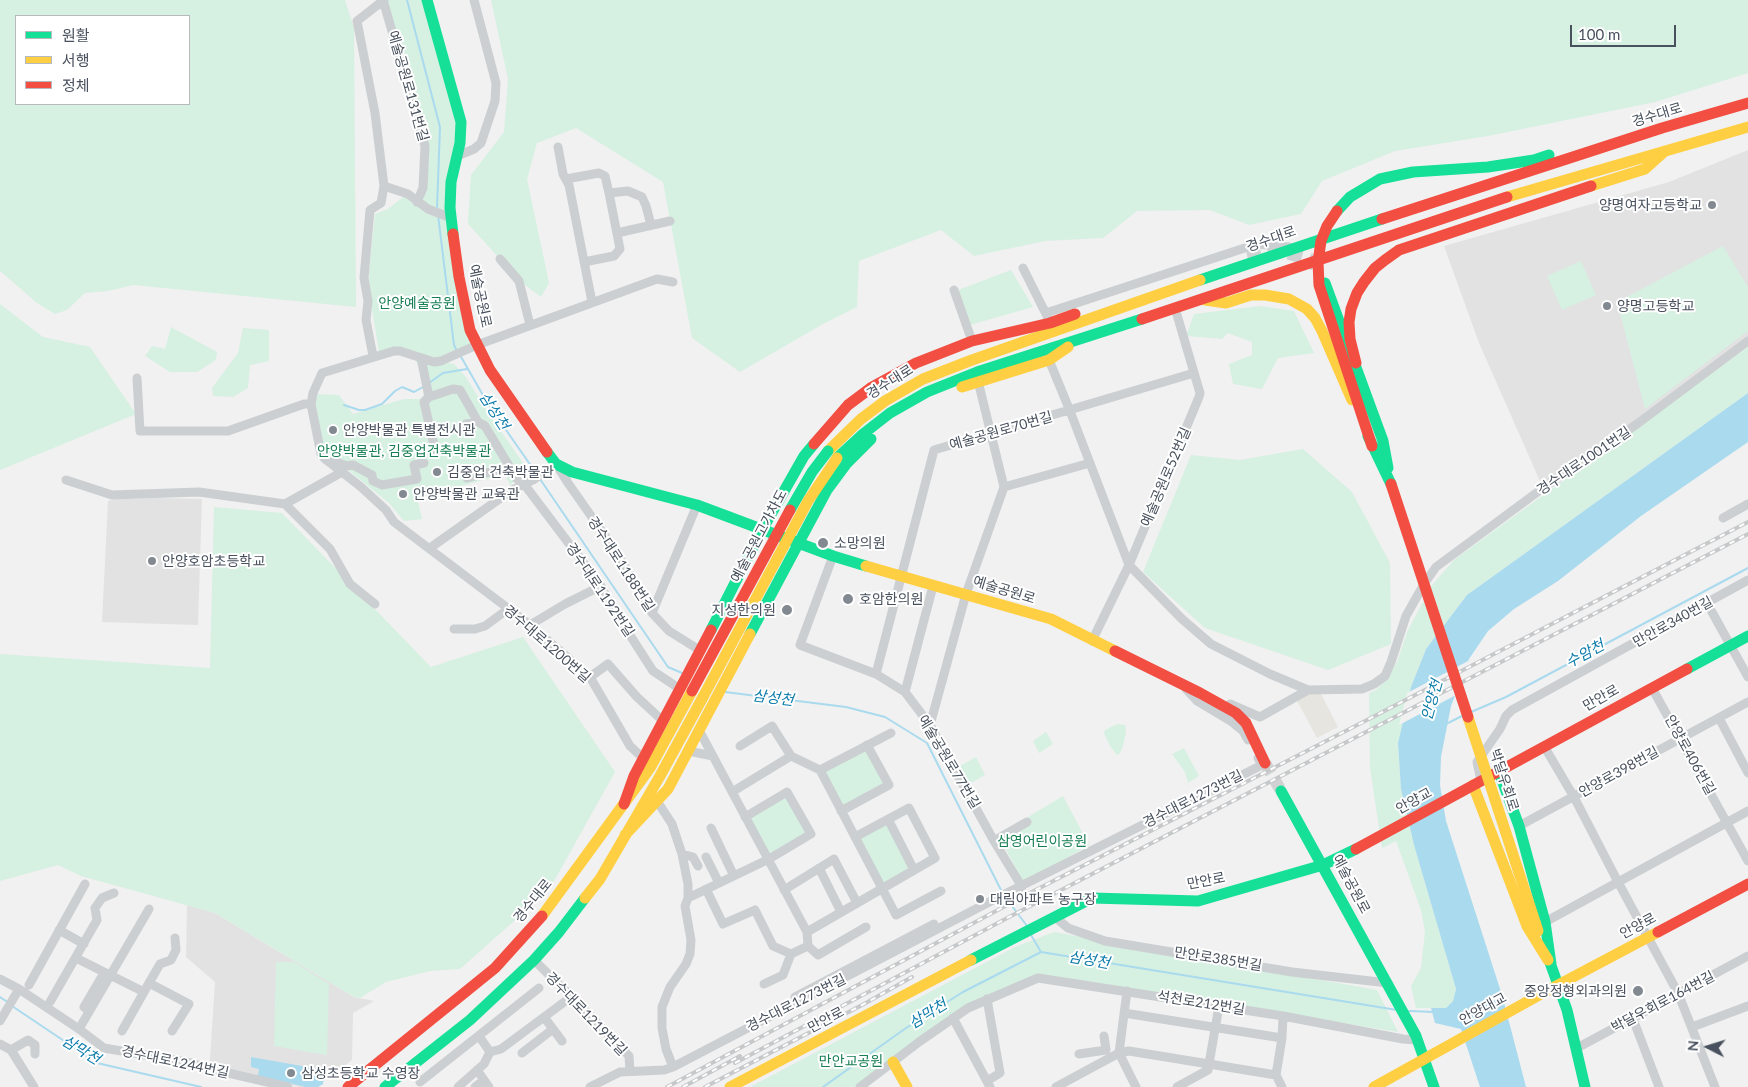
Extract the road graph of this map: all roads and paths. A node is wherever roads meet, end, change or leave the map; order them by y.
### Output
1 (383, 0) edge
2 (427, 0) edge
3 (474, 0) edge
4 (1748, 104) edge
5 (1748, 127) edge
6 (1662, 128) junction
7 (558, 147) dead end
8 (1668, 149) junction
9 (457, 156) junction
10 (566, 179) junction
11 (384, 186) junction
12 (609, 193) junction
13 (417, 202) junction
14 (448, 217) junction
15 (670, 221) dead end
16 (651, 225) junction
17 (617, 233) junction
18 (1294, 247) junction
19 (1247, 255) tunnel mouth
20 (500, 259) dead end
21 (584, 262) junction
22 (1023, 268) dead end
23 (673, 282) dead end
24 (1325, 283) dead end
25 (954, 290) dead end
26 (1199, 300) junction
27 (592, 302) junction
28 (1175, 308) junction
29 (1050, 319) junction
30 (1078, 322) junction
31 (530, 325) junction
32 (1080, 339) junction
33 (972, 341) junction
34 (1748, 341) edge
35 (474, 346) junction
36 (373, 356) junction
37 (421, 358) junction
38 (1049, 360) junction
39 (1356, 363) junction
40 (1194, 373) junction
41 (137, 378) dead end
42 (978, 381) junction
43 (429, 393) junction
44 (311, 404) junction
45 (1070, 411) junction
46 (478, 422) junction
47 (466, 424) dead end
48 (991, 433) junction
49 (1372, 446) junction
50 (436, 454) dead end
51 (833, 455) junction
52 (334, 460) dead end
53 (424, 463) dead end
54 (1090, 463) junction
55 (553, 466) junction
56 (509, 467) junction
57 (342, 472) junction
58 (467, 478) dead end
59 (66, 480) dead end
60 (525, 481) junction
61 (1391, 484) junction
62 (1004, 487) junction
63 (285, 504) junction
64 (1748, 504) edge
65 (696, 505) junction
66 (1723, 518) dead end
67 (762, 530) junction
68 (799, 543) junction
69 (430, 548) junction
70 (833, 556) junction
71 (1128, 565) junction
72 (901, 578) junction
73 (1748, 580) edge
74 (601, 586) junction
75 (933, 586) junction
76 (966, 594) junction
77 (1707, 603) junction
78 (375, 604) dead end
79 (508, 609) junction
80 (652, 613) junction
81 (530, 625) junction
82 (454, 629) dead end
83 (1748, 636) edge
84 (1092, 641) junction
85 (1731, 645) junction
86 (699, 654) junction
87 (876, 674) junction
88 (590, 677) junction
89 (1748, 677) edge
90 (1180, 683) junction
91 (1652, 688) junction
92 (1308, 690) junction
93 (689, 691) junction
94 (905, 692) junction
95 (1748, 702) edge
96 (1719, 718) junction
97 (663, 721) junction
98 (930, 725) junction
99 (699, 730) junction
100 (891, 733) dead end
101 (1681, 738) junction
102 (868, 745) junction
103 (740, 746) dead end
104 (1544, 746) junction
105 (688, 751) junction
106 (713, 756) junction
107 (791, 756) junction
108 (643, 758) junction
109 (1265, 762) tunnel mouth
110 (820, 770) junction
111 (1499, 772) junction
112 (1748, 773) edge
113 (1475, 785) junction
114 (1281, 791) tunnel mouth
115 (732, 792) junction
116 (1574, 797) junction
117 (657, 801) junction
118 (624, 804) junction
119 (841, 810) junction
120 (1748, 811) edge
121 (745, 818) junction
122 (888, 819) junction
123 (1027, 822) dead end
124 (1727, 822) junction
125 (1519, 826) junction
126 (711, 828) dead end
127 (625, 835) junction
128 (855, 837) junction
129 (1374, 840) joint
130 (994, 841) junction
131 (682, 854) junction
132 (706, 858) dead end
133 (769, 859) junction
134 (1748, 860) edge
135 (698, 866) dead end
136 (1323, 866) junction
137 (818, 868) junction
138 (914, 870) junction
139 (734, 876) junction
140 (1618, 882) junction
141 (719, 883) junction
142 (85, 884) dead end
143 (1748, 884) edge
144 (1021, 887) junction
145 (882, 888) junction
146 (706, 889) junction
147 (784, 890) junction
148 (941, 891) dead end
149 (114, 893) dead end
150 (688, 898) junction
151 (857, 903) junction
152 (149, 909) dead end
153 (841, 912) junction
154 (1055, 917) junction
155 (1546, 922) junction
156 (934, 924) dead end
157 (866, 927) dead end
158 (59, 930) junction
159 (807, 932) junction
160 (1649, 937) junction
161 (175, 938) dead end
162 (84, 944) junction
163 (903, 944) junction
164 (808, 946) junction
165 (791, 954) junction
166 (1748, 956) edge
167 (76, 958) junction
168 (534, 960) junction
169 (1551, 964) junction
170 (108, 978) junction
171 (0, 979) edge
172 (149, 983) junction
173 (764, 984) dead end
174 (29, 985) dead end
175 (1559, 985) junction
176 (539, 988) dead end
177 (1390, 988) junction
178 (19, 989) junction
179 (1127, 991) junction
180 (144, 992) junction
181 (1678, 993) junction
182 (1542, 994) joint
183 (571, 997) junction
184 (794, 997) dead end
185 (987, 999) junction
186 (50, 1002) dead end
187 (1219, 1006) junction
188 (1748, 1006) edge
189 (1124, 1013) junction
190 (1283, 1016) junction
191 (544, 1017) junction
192 (953, 1018) junction
193 (1633, 1018) junction
194 (0, 1021) edge
195 (1692, 1027) junction
196 (1215, 1028) junction
197 (79, 1029) junction
198 (553, 1029) junction
199 (172, 1031) dead end
200 (122, 1032) dead end
201 (479, 1036) junction
202 (1104, 1036) dead end
203 (1282, 1038) junction
204 (1416, 1038) junction
205 (562, 1041) dead end
206 (0, 1044) edge
207 (1577, 1048) junction
208 (11, 1050) junction
209 (490, 1052) junction
210 (522, 1053) dead end
211 (1118, 1053) junction
212 (35, 1054) dead end
213 (1079, 1054) dead end
214 (1424, 1060) junction
215 (893, 1062) junction
216 (1209, 1064) junction
217 (673, 1067) junction
218 (477, 1070) junction
219 (630, 1071) junction
220 (1276, 1075) junction
221 (420, 1082) dead end
222 (487, 1083) edge
223 (989, 1084) edge
224 (34, 1087) edge
225 (288, 1087) edge
226 (348, 1087) edge
227 (384, 1087) edge
228 (458, 1087) edge
229 (475, 1087) edge
230 (590, 1087) edge
231 (730, 1087) edge
232 (860, 1087) edge
233 (907, 1087) edge
234 (1056, 1087) edge
235 (1136, 1087) edge
236 (1177, 1087) edge
237 (1282, 1087) edge
238 (1374, 1087) edge
239 (1434, 1087) edge
240 (1585, 1087) edge
241 (1659, 1087) edge
242 (1715, 1087) edge

1 - 11 street
1 - 13 street, 예술공원로131번길
2 - 9 main road, 예술공원로
3 - 9 street
4 - 6 main road, 경수대로
5 - 8 main road, 경수대로
6 - 18 main road, 경수대로
6 - 49 main road, bridge
7 - 10 street
8 - 26 main road, 경수대로
8 - 39 main road
9 - 14 main road, 예술공원로
10 - 12 street
10 - 21 street
11 - 13 street
11 - 36 street
12 - 16 street
12 - 17 street
13 - 14 street
14 - 35 main road, 예술공원로
15 - 16 street
16 - 17 street
17 - 21 street
18 - 29 street
18 - 30 main road, 경수대로
19 - 29 main road
20 - 31 street
21 - 27 street
22 - 29 street
23 - 27 street
24 - 39 main road
25 - 33 street
26 - 28 main road, 경수대로
26 - 49 main road, bridge
27 - 31 street
28 - 32 main road, 경수대로
28 - 40 street, 예술공원로52번길
29 - 30 main road
29 - 33 main road
30 - 51 main road, 경수대로
31 - 35 street
32 - 38 main road
32 - 51 main road, 경수대로
33 - 67 main road
34 - 92 street, 경수대로1001번길
35 - 37 street
35 - 55 main road, 예술공원로
36 - 37 street
36 - 44 street
37 - 43 street
38 - 42 main road
38 - 45 street
39 - 61 main road
40 - 45 street, 예술공원로70번길
40 - 71 street, 예술공원로52번길
41 - 44 street
42 - 48 street
42 - 68 main road
43 - 46 street, 경수대로1192번길
43 - 50 street
44 - 57 street, 경수대로1200번길
45 - 48 street, 예술공원로70번길
45 - 54 street
46 - 47 street
46 - 56 street, 경수대로1192번길
48 - 62 street
48 - 72 street, 예술공원로70번길
49 - 61 main road
51 - 93 main road, 예술공원고가차도, bridge
52 - 53 street
54 - 62 street
54 - 71 street
55 - 60 street
55 - 65 main road, 예술공원로
55 - 80 street, 경수대로1188번길
56 - 58 street
56 - 60 street, 경수대로1192번길
57 - 63 street
57 - 69 street, 경수대로1200번길
59 - 63 street
60 - 69 street
60 - 74 street, 경수대로1192번길
61 - 169 main road, 박달우회로, bridge
62 - 76 street
63 - 78 street
64 - 66 street
65 - 67 main road, 예술공원로
65 - 80 street
67 - 68 main road, 예술공원로
67 - 86 main road
68 - 70 main road, 예술공원로
68 - 99 main road
69 - 79 street, 경수대로1200번길
70 - 72 main road, 예술공원로
70 - 87 street, 예술공원로77번길
71 - 84 street, 예술공원로52번길
71 - 92 street
72 - 75 main road, 예술공원로
72 - 87 street
73 - 77 street, 만안로340번길
74 - 81 street
74 - 93 street, 경수대로1192번길
75 - 76 main road, 예술공원로
75 - 94 street
76 - 84 main road, 예술공원로
76 - 98 street
77 - 85 street
77 - 113 street, 만안로340번길
79 - 81 street, 경수대로1200번길
79 - 82 street
80 - 86 street, 경수대로1188번길
81 - 88 street, 경수대로1200번길
83 - 85 main road, 만안로
84 - 90 main road, 예술공원로
85 - 89 street
85 - 91 main road, 만안로
86 - 93 main road
87 - 94 street, 예술공원로77번길
88 - 97 street
88 - 108 street, 경수대로1200번길
90 - 92 street
90 - 109 main road, 예술공원로
90 - 144 street, 경수대로1273번길
91 - 101 street, 안양로406번길
91 - 104 main road, 만안로
93 - 97 main road
93 - 118 main road, 경수대로
93 - 127 main road
94 - 98 street, 예술공원로77번길
95 - 96 street, 안양로398번길
96 - 101 street, 안양로398번길
96 - 112 street
97 - 108 main road
98 - 130 street, 예술공원로77번길
99 - 105 main road
99 - 106 street
100 - 102 street
101 - 116 street, 안양로398번길
101 - 124 street, 안양로406번길
102 - 110 street
102 - 119 street
103 - 107 street
104 - 111 main road, 만안로
104 - 116 street
105 - 106 street
105 - 117 main road
106 - 115 street
107 - 110 street
107 - 115 street
108 - 118 main road
110 - 119 street
111 - 113 main road, 만안로
111 - 125 main road
113 - 129 main road, 안양교
113 - 169 main road
114 - 136 main road, 예술공원로
115 - 121 street
116 - 125 street, 안양로398번길
116 - 140 street
117 - 127 main road
117 - 131 street
118 - 226 main road, 경수대로
119 - 128 street
120 - 124 street
121 - 133 street
121 - 133 street
122 - 128 street
122 - 138 street
122 - 138 street
123 - 130 street
124 - 134 street, 안양로406번길
124 - 140 street
125 - 155 main road
126 - 139 street
127 - 168 main road
128 - 145 street
129 - 136 main road, 만안로
130 - 144 street, 예술공원로77번길
131 - 135 street
131 - 150 street
132 - 141 street
133 - 139 street
133 - 147 street
136 - 154 main road, 만안로
136 - 177 main road, 예술공원로
137 - 147 street
137 - 151 street
137 - 153 street
138 - 145 street
139 - 141 street
140 - 155 street
140 - 160 street
141 - 146 street
142 - 158 street
143 - 160 main road, 안양로
144 - 163 street, 경수대로1273번길
145 - 148 street
145 - 151 street
146 - 150 street
146 - 165 street
147 - 159 street
149 - 162 street
150 - 217 street
151 - 153 street
152 - 170 street
153 - 159 street
154 - 177 street, 만안로385번길
154 - 231 main road, 만안로
155 - 169 main road
156 - 163 street
157 - 164 street
158 - 162 street
158 - 174 street
159 - 164 street
160 - 175 main road, 안양로
160 - 181 street
161 - 172 street
162 - 167 street
163 - 184 street
163 - 217 street, 경수대로1273번길
164 - 165 street
165 - 173 street
166 - 181 street, 박달우회로164번길
167 - 170 street
167 - 186 street
168 - 183 street, 경수대로1219번길
168 - 227 main road
169 - 175 main road, 박달우회로
170 - 180 street
170 - 197 street
171 - 178 street, 경수대로1244번길
172 - 180 street
172 - 199 street
175 - 182 main road, 안양로
175 - 207 main road, 박달우회로
176 - 201 street
177 - 204 main road, 예술공원로
178 - 194 street
178 - 197 street, 경수대로1244번길
179 - 185 street, 석천로212번길
179 - 187 street, 석천로212번길
179 - 189 street
180 - 200 street
181 - 193 street, 박달우회로164번길
181 - 195 street
182 - 214 main road, 안양대교
183 - 191 street
183 - 219 street, 경수대로1219번길
185 - 192 street, 석천로212번길
185 - 223 street
187 - 190 street, 석천로212번길
187 - 196 street
188 - 195 street
189 - 196 street
189 - 211 street
190 - 203 street
190 - 204 street, 석천로212번길
191 - 198 street
191 - 209 street
192 - 215 street, 석천로212번길
192 - 223 street
193 - 207 street, 박달우회로164번길
193 - 241 street
195 - 242 street
196 - 203 street
196 - 216 street
197 - 225 street, 경수대로1244번길
198 - 205 street
198 - 210 street
201 - 209 street
201 - 221 street
202 - 213 street
203 - 220 street
204 - 214 main road
206 - 208 street
207 - 240 main road, 박달우회로
208 - 212 street
208 - 224 street
209 - 218 street
211 - 216 street
211 - 234 street
211 - 235 street
214 - 238 main road
214 - 239 main road
215 - 232 street, 석천로212번길
215 - 233 main road
216 - 220 street
216 - 236 street
217 - 219 street, 경수대로1273번길
218 - 222 street
218 - 228 street
219 - 230 street, 경수대로1273번길
220 - 237 street
222 - 229 street

